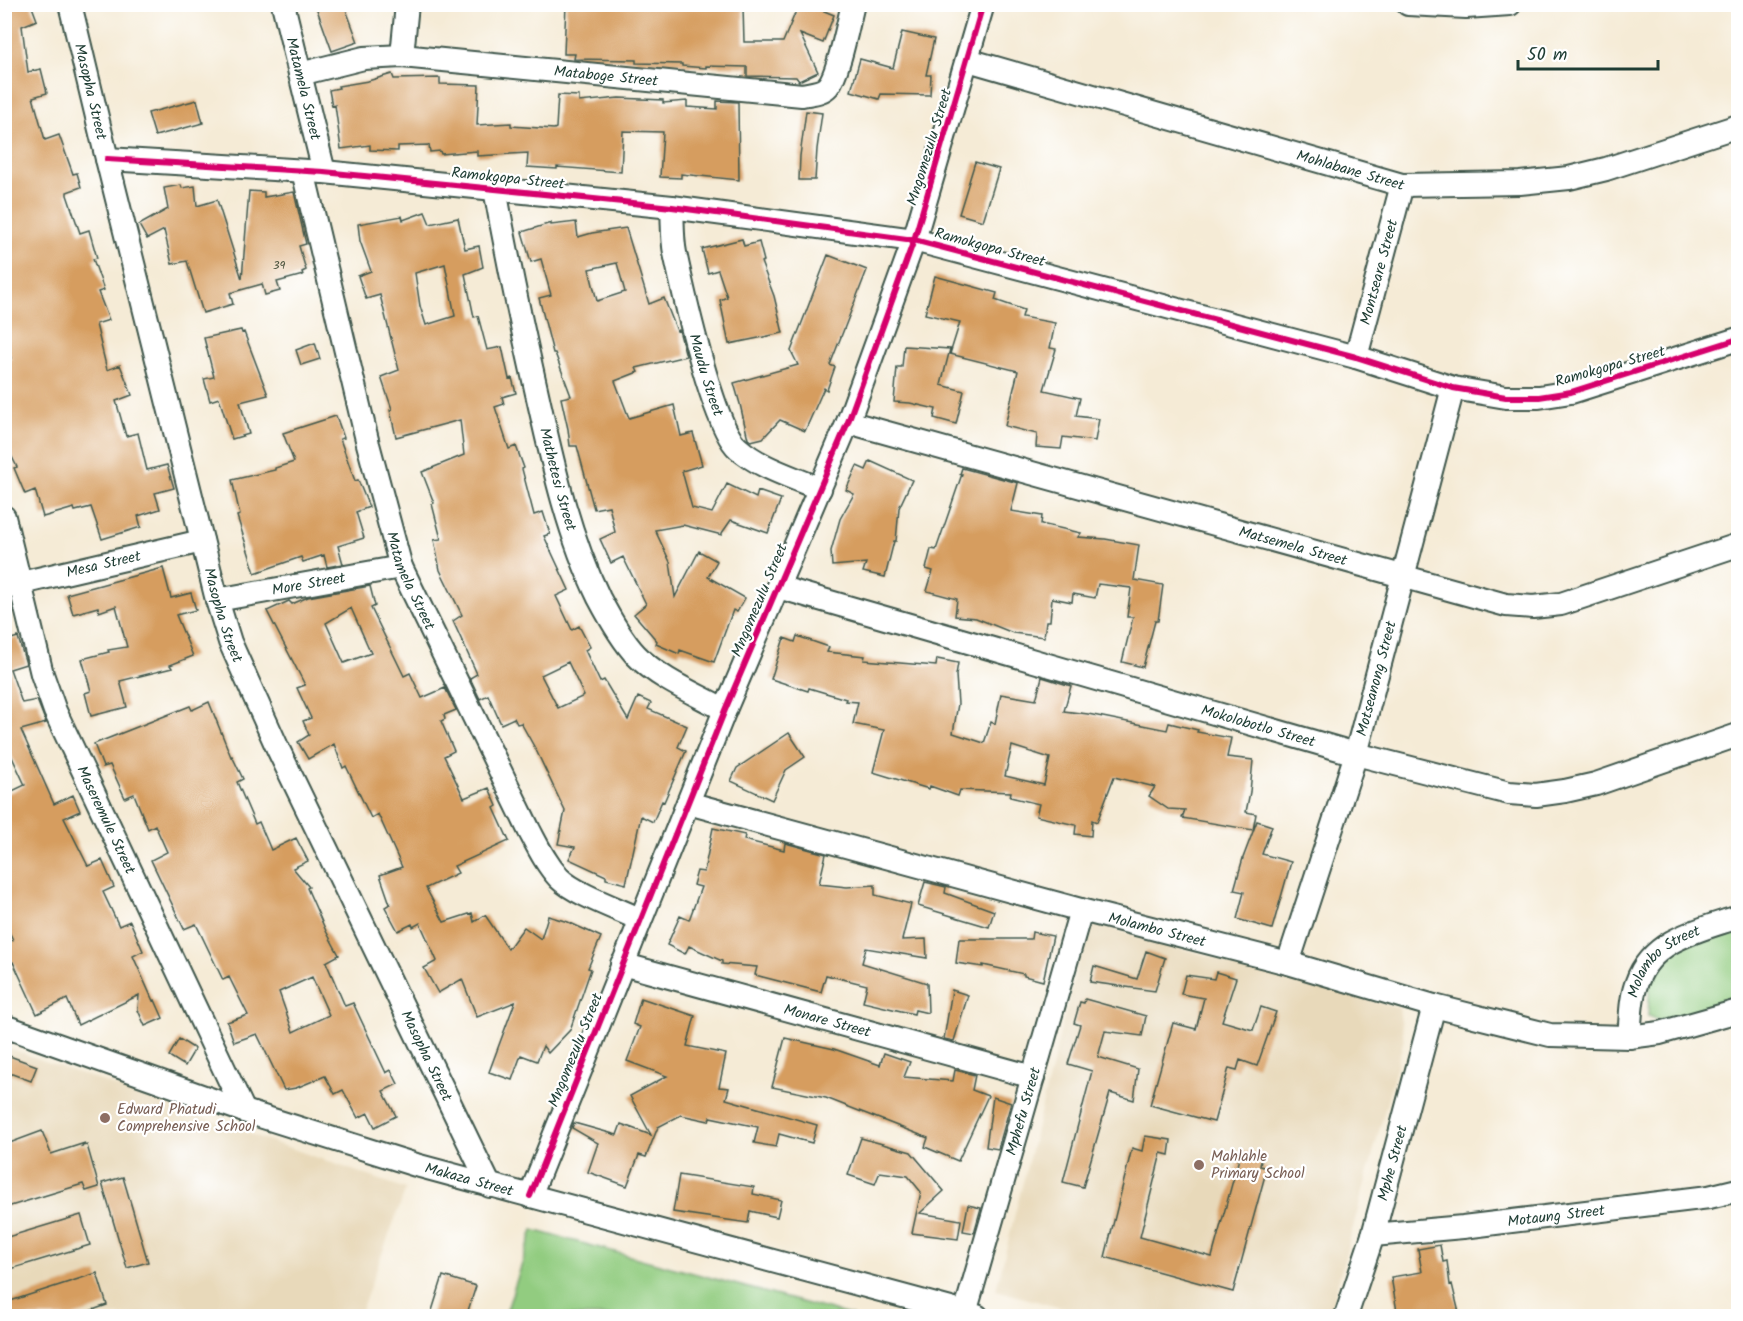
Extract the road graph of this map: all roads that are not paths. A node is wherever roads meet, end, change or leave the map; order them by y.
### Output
1 (70, 4) edge
2 (283, 4) edge
3 (407, 4) edge
4 (853, 4) edge
5 (982, 4) edge
6 (1408, 4) edge
7 (1509, 4) edge
8 (1432, 5) edge
9 (402, 56) junction
10 (968, 60) junction
11 (300, 74) junction
12 (1738, 126) edge
13 (107, 159) junction
14 (314, 172) junction
15 (1402, 185) junction
16 (495, 189) junction
17 (672, 207) junction
18 (914, 240) junction
19 (1738, 339) edge
20 (1356, 357) junction
21 (1453, 388) junction
22 (848, 422) junction
23 (820, 489) junction
24 (4, 517) edge
25 (202, 541) junction
26 (1738, 545) edge
27 (401, 567) junction
28 (1405, 576) junction
29 (13, 585) edge
30 (778, 587) junction
31 (217, 600) junction
32 (725, 710) junction
33 (1738, 735) edge
34 (1356, 754) junction
35 (688, 802) junction
36 (1081, 910) junction
37 (1738, 917) edge
38 (639, 919) junction
39 (1288, 963) junction
40 (622, 964) junction
41 (1434, 1006) junction
42 (1738, 1011) edge
43 (6, 1024) edge
44 (1629, 1037) junction
45 (1033, 1077) junction
46 (244, 1112) junction
47 (490, 1186) junction
48 (1738, 1190) edge
49 (530, 1196) junction
50 (1373, 1235) junction
51 (971, 1315) edge
52 (1346, 1317) edge

1 - 13 street, Masopha Street
2 - 11 street, Matamela Street
3 - 9 street
4 - 9 street, Mataboge Street
5 - 10 street, Mngomezulu Street
6 - 8 street
7 - 8 street
9 - 11 street, Mataboge Street
10 - 15 street, Mohlabane Street
10 - 18 street, Mngomezulu Street
11 - 14 street, Matamela Street
12 - 15 street, Mohlabane Street
13 - 14 street, Ramokgopa Street
13 - 25 street, Masopha Street
14 - 16 street, Ramokgopa Street
14 - 27 street, Matamela Street
15 - 20 street, Montseare Street
16 - 17 street, Ramokgopa Street
16 - 32 street, Mathetesi Street
17 - 18 street, Ramokgopa Street
17 - 23 street, Maudu Street
18 - 20 street, Ramokgopa Street
18 - 22 street, Mngomezulu Street
19 - 21 street, Ramokgopa Street
20 - 21 street, Ramokgopa Street
21 - 28 street, Motseanong Street
22 - 23 street, Mngomezulu Street
22 - 28 street, Matsemela Street
23 - 30 street, Mngomezulu Street
24 - 29 street, Maseremule Street
25 - 29 street, Mesa Street
25 - 31 street, Masopha Street
26 - 28 street, Matsemela Street
27 - 31 street, More Street
27 - 38 street, Matamela Street
28 - 34 street, Motseanong Street
29 - 46 street, Maseremule Street
30 - 32 street, Mngomezulu Street
30 - 34 street, Mokolobotlo Street
31 - 47 street, Masopha Street
32 - 35 street, Mngomezulu Street
33 - 34 street, Mokolobotlo Street
34 - 39 street, Motseanong Street
35 - 36 street, Molambo Street
35 - 38 street, Mngomezulu Street
36 - 39 street, Molambo Street
36 - 45 street, Mphefu Street
37 - 44 street, Molambo Street
38 - 40 street, Mngomezulu Street
39 - 41 street, Molambo Street
40 - 45 street, Monare Street
40 - 49 street, Mngomezulu Street
41 - 44 street, Molambo Street
41 - 50 street, Mphe Street
42 - 44 street, Molambo Street
43 - 46 street, Makaza Street
45 - 51 street, Mphefu Street
46 - 47 street, Makaza Street
47 - 49 street, Makaza Street
48 - 50 street, Motaung Street
49 - 51 street, Makaza Street
50 - 52 street, Mphe Street

